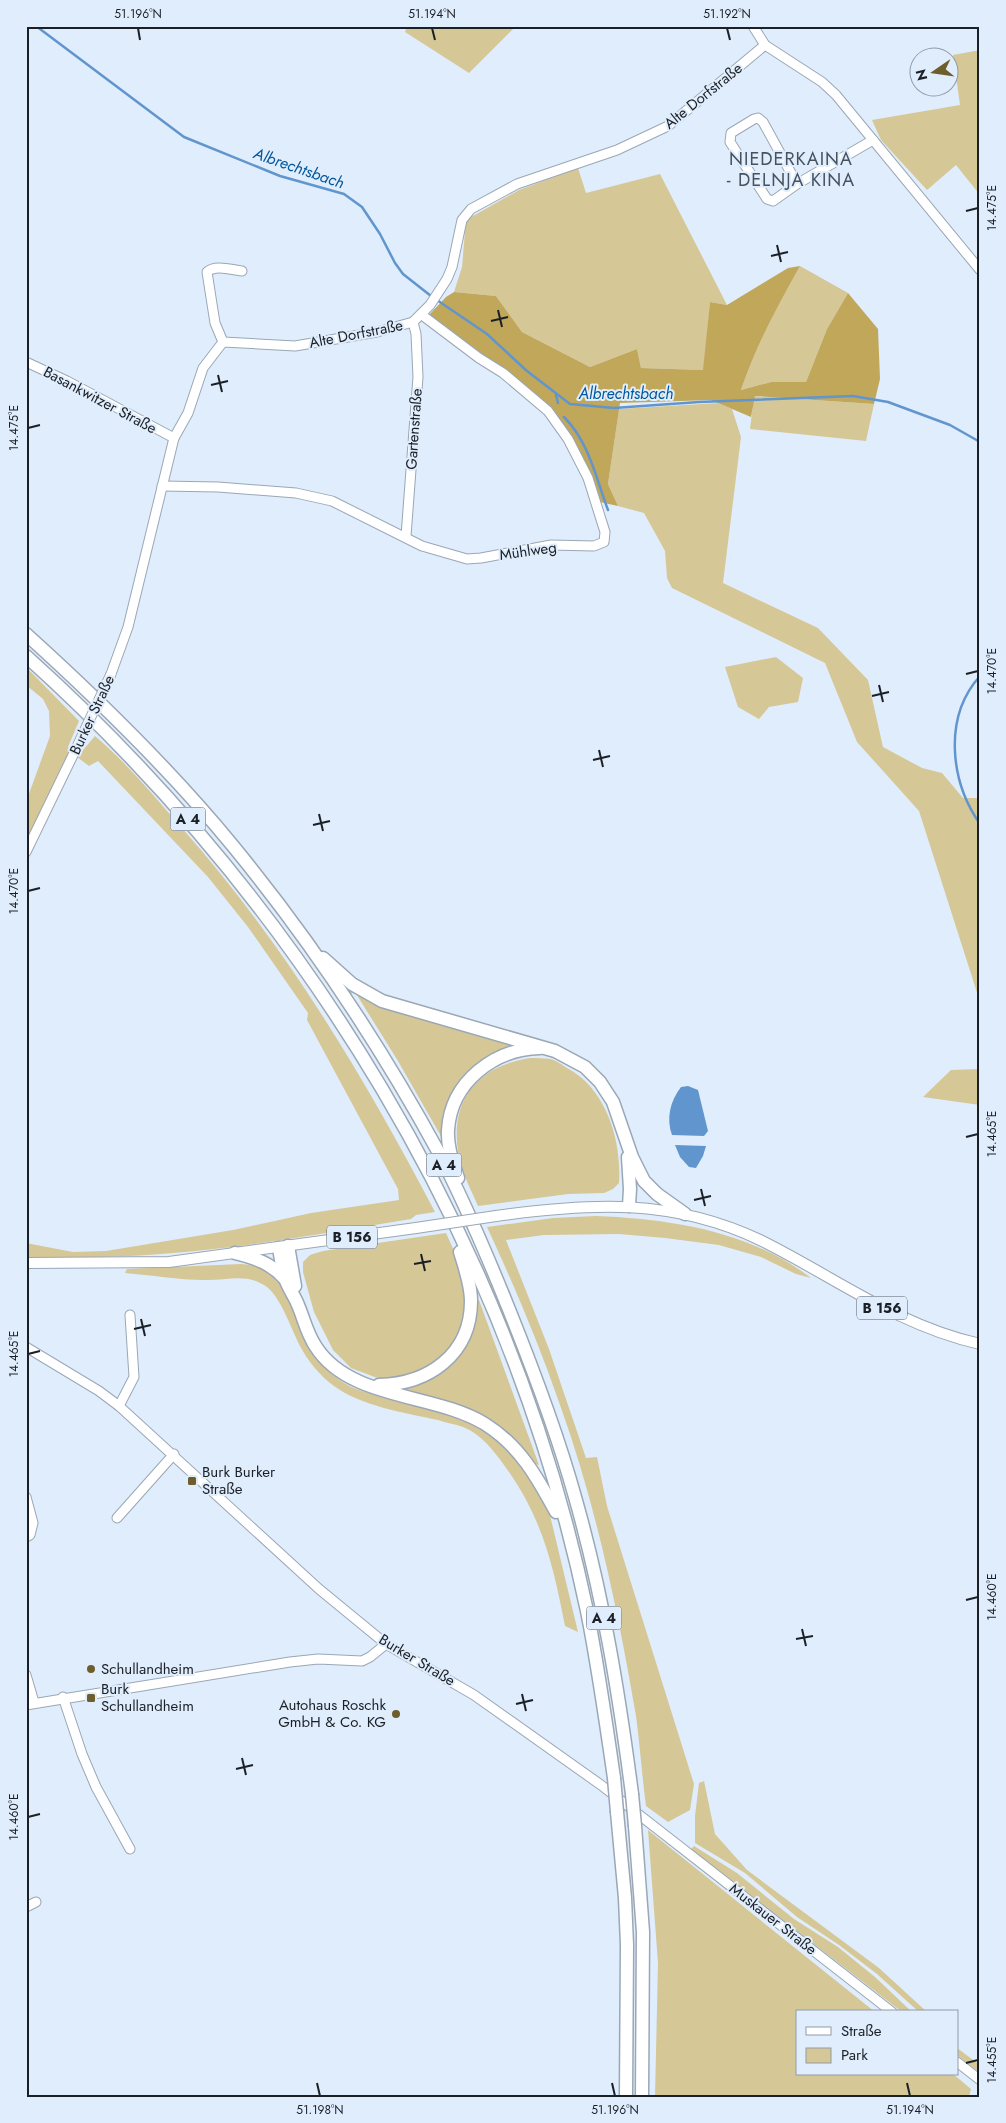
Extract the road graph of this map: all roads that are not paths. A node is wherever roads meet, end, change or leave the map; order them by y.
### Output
1 (753, 26) edge
2 (765, 45) junction
3 (873, 140) junction
4 (798, 184) junction
5 (980, 270) edge
6 (242, 271) dead end
7 (422, 315) junction
8 (413, 322) junction
9 (223, 342) junction
10 (26, 362) edge
11 (174, 438) junction
12 (162, 486) junction
13 (406, 536) dead end
14 (26, 634) edge
15 (26, 656) edge
16 (26, 852) edge
17 (308, 944) junction
18 (544, 1048) junction
19 (627, 1142) junction
20 (444, 1205) junction
21 (629, 1206) junction
22 (685, 1214) junction
23 (474, 1226) junction
24 (284, 1247) junction
25 (235, 1253) junction
26 (26, 1263) edge
27 (286, 1281) junction
28 (298, 1304) junction
29 (130, 1314) dead end
30 (980, 1344) edge
31 (26, 1347) edge
32 (371, 1385) junction
33 (119, 1406) junction
34 (174, 1454) junction
35 (26, 1497) edge
36 (117, 1518) dead end
37 (567, 1532) junction
38 (26, 1537) edge
39 (386, 1644) junction
40 (26, 1676) edge
41 (63, 1697) junction
42 (30, 1704) edge
43 (654, 1825) joint
44 (130, 1849) dead end
45 (26, 1898) edge
46 (26, 1907) edge
47 (889, 2010) edge
48 (958, 2063) edge
49 (980, 2080) edge
50 (626, 2097) edge
51 (642, 2097) edge

1 - 2 street
2 - 3 street
2 - 7 street, Alte Dorfstraße
3 - 4 street
3 - 5 street
4 - 4 street
6 - 9 street
7 - 8 street, Alte Dorfstraße
7 - 12 street, Mühlweg
8 - 9 street, Alte Dorfstraße
8 - 13 street, Gartenstraße
9 - 11 street
10 - 11 street, Basankwitzer Straße
11 - 12 street
12 - 16 street, Burker Straße, bridge
14 - 17 highway, A 4
15 - 20 highway, A 4
17 - 18 highway
17 - 23 highway, A 4
18 - 19 highway
18 - 23 highway
19 - 21 highway
19 - 22 highway
20 - 32 highway
20 - 37 highway, A 4
21 - 22 main road, B 156
21 - 24 main road, B 156, bridge
22 - 30 main road, B 156
23 - 51 highway, A 4, bridge
24 - 25 main road, B 156
24 - 27 highway
24 - 28 highway
25 - 26 main road, B 156
25 - 27 highway
27 - 28 highway
28 - 32 highway
29 - 33 street
31 - 33 street, Burker Straße
32 - 37 highway
33 - 34 street, Burker Straße
34 - 36 street
34 - 39 street, Burker Straße
35 - 38 street
37 - 50 highway, A 4, bridge
39 - 41 street
39 - 43 street, Burker Straße
40 - 42 street
41 - 42 street
41 - 44 street
43 - 47 street, Muskauer Straße
45 - 46 street
48 - 49 street

